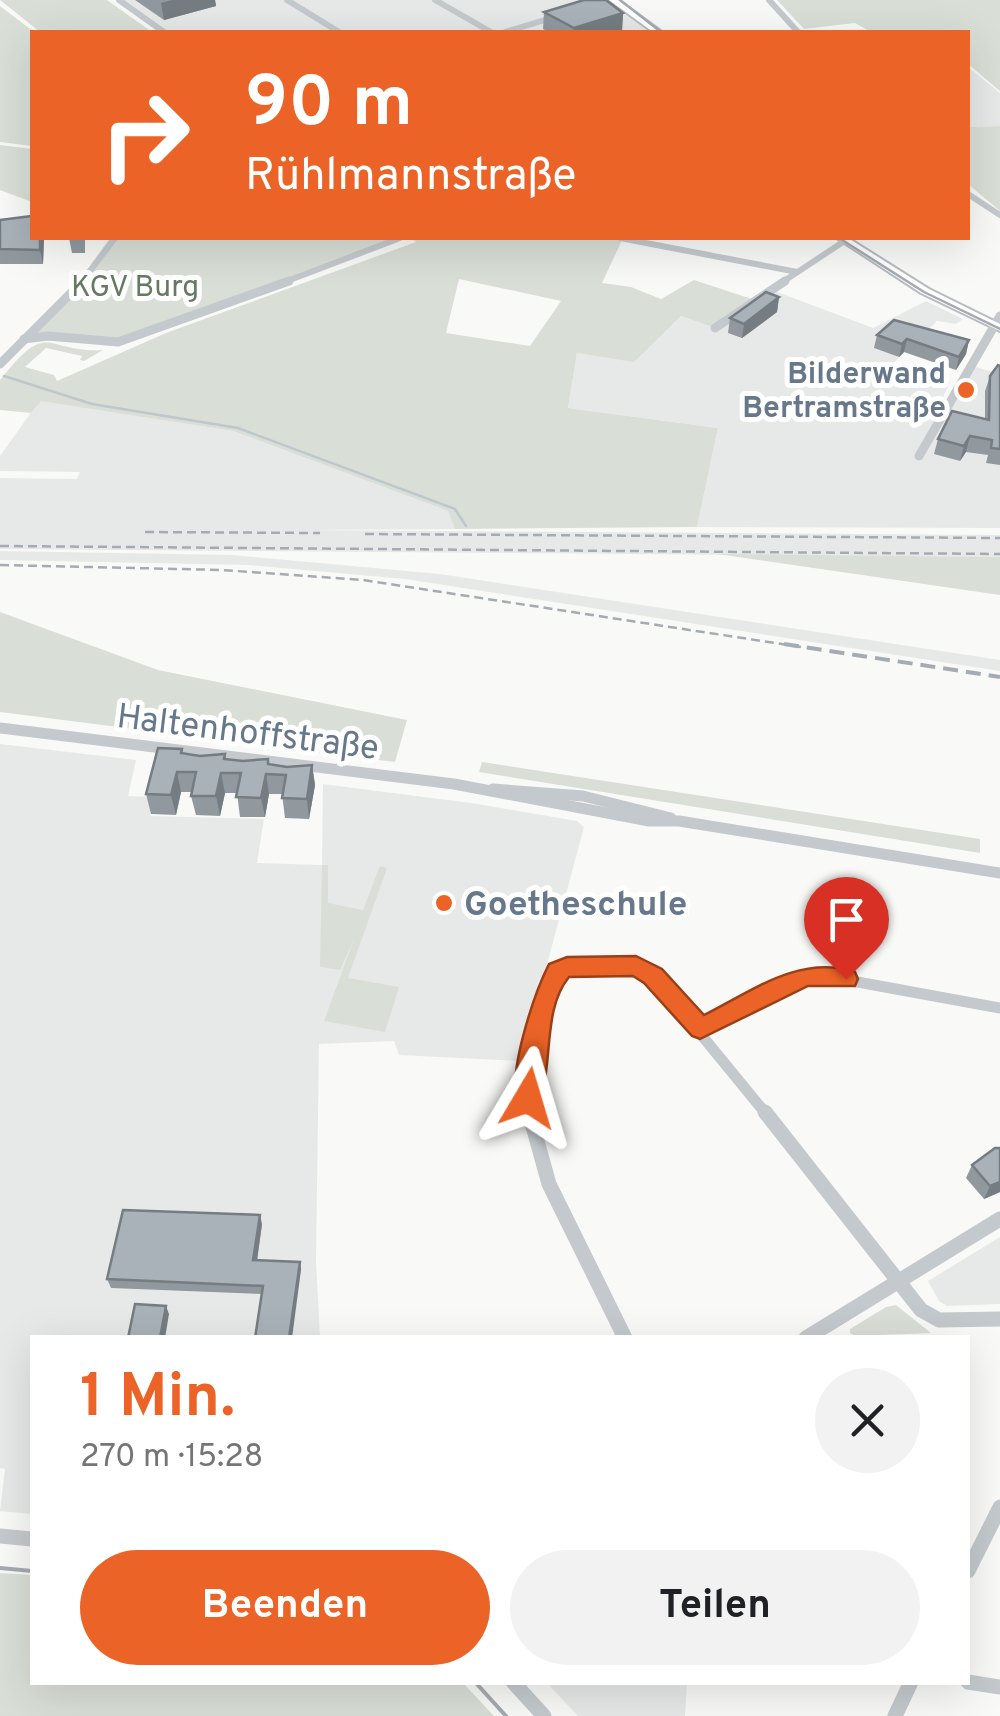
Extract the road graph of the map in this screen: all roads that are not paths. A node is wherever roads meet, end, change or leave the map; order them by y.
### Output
1 (119, 0) edge
2 (287, 0) edge
3 (435, 0) edge
4 (631, 0) edge
5 (768, 0) edge
6 (609, 1) edge
7 (576, 11) edge
8 (161, 30) edge
9 (337, 30) edge
10 (487, 30) edge
11 (512, 30) edge
12 (655, 30) edge
13 (666, 30) edge
14 (796, 30) edge
15 (970, 195) edge
16 (1000, 215) edge
17 (113, 240) edge
18 (396, 240) edge
19 (630, 240) edge
20 (843, 240) edge
21 (846, 240) edge
22 (796, 272) junction
23 (996, 323) edge
24 (715, 328) dead end
25 (24, 339) junction
26 (0, 364) edge
27 (919, 456) dead end
28 (0, 728) edge
29 (1000, 873) edge
30 (1000, 1008) edge
31 (700, 1028) junction
32 (1000, 1219) edge
33 (897, 1282) junction
34 (1000, 1319) edge
35 (624, 1335) edge
36 (811, 1335) edge
37 (1000, 1507) edge
38 (0, 1536) edge
39 (30, 1539) edge
40 (970, 1568) edge
41 (970, 1682) edge
42 (516, 1685) edge
43 (910, 1685) edge
44 (1000, 1687) edge
45 (544, 1716) edge
46 (895, 1716) edge

1 - 8 street
2 - 9 street
3 - 10 street
4 - 13 main road
5 - 14 street
6 - 12 main road
7 - 11 street
15 - 16 street
17 - 25 street
18 - 25 street
19 - 22 street
20 - 22 street
21 - 23 main road
22 - 24 street
23 - 27 street
25 - 26 street
28 - 29 street, Haltenhoffstraße
30 - 31 street
31 - 33 street
31 - 35 street
32 - 33 street
33 - 34 street
33 - 36 street
37 - 40 street
38 - 39 street
41 - 44 street
42 - 45 street
43 - 46 street

